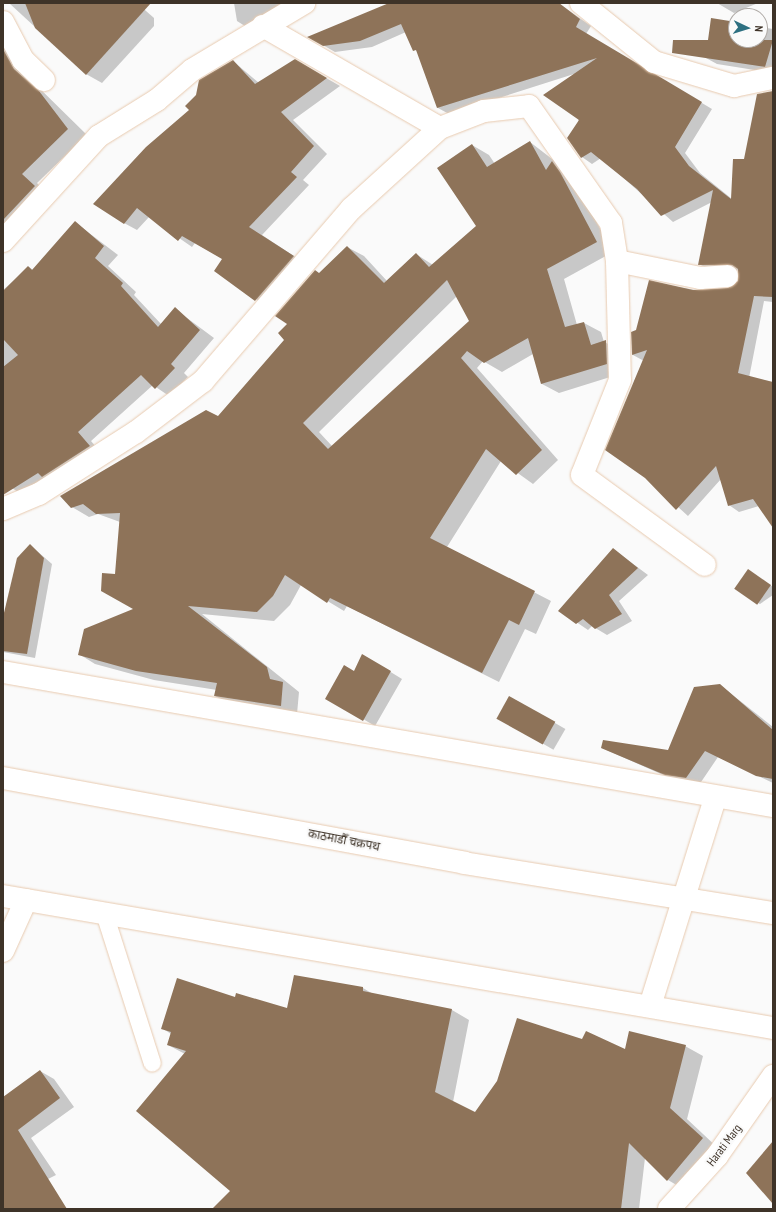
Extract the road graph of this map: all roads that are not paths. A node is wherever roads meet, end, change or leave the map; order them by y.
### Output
1 (304, 3) edge
2 (581, 3) edge
3 (3, 22) edge
4 (263, 26) junction
5 (773, 78) edge
6 (44, 80) dead end
7 (440, 128) junction
8 (3, 241) edge
9 (616, 262) junction
10 (727, 276) dead end
11 (3, 509) edge
12 (706, 565) dead end
13 (3, 672) edge
14 (3, 778) edge
15 (715, 798) junction
16 (773, 806) edge
17 (3, 896) edge
18 (686, 897) junction
19 (26, 900) junction
20 (104, 913) junction
21 (773, 913) edge
22 (3, 951) edge
23 (650, 1006) junction
24 (773, 1028) edge
25 (152, 1064) dead end
26 (773, 1076) edge
27 (669, 1209) edge

1 - 4 main road
2 - 5 main road
3 - 6 main road
4 - 7 main road
4 - 8 main road
7 - 9 main road
7 - 11 main road
9 - 10 main road
9 - 12 main road
13 - 15 main road
14 - 18 main road, काठमाडाैँ चक्रपथ
15 - 16 main road
15 - 18 main road
17 - 19 main road
18 - 21 main road, काठमाडाैँ चक्रपथ
18 - 23 main road
19 - 20 main road
19 - 22 main road
20 - 23 main road
20 - 25 lane
23 - 24 main road
26 - 27 main road, Harati Marg

